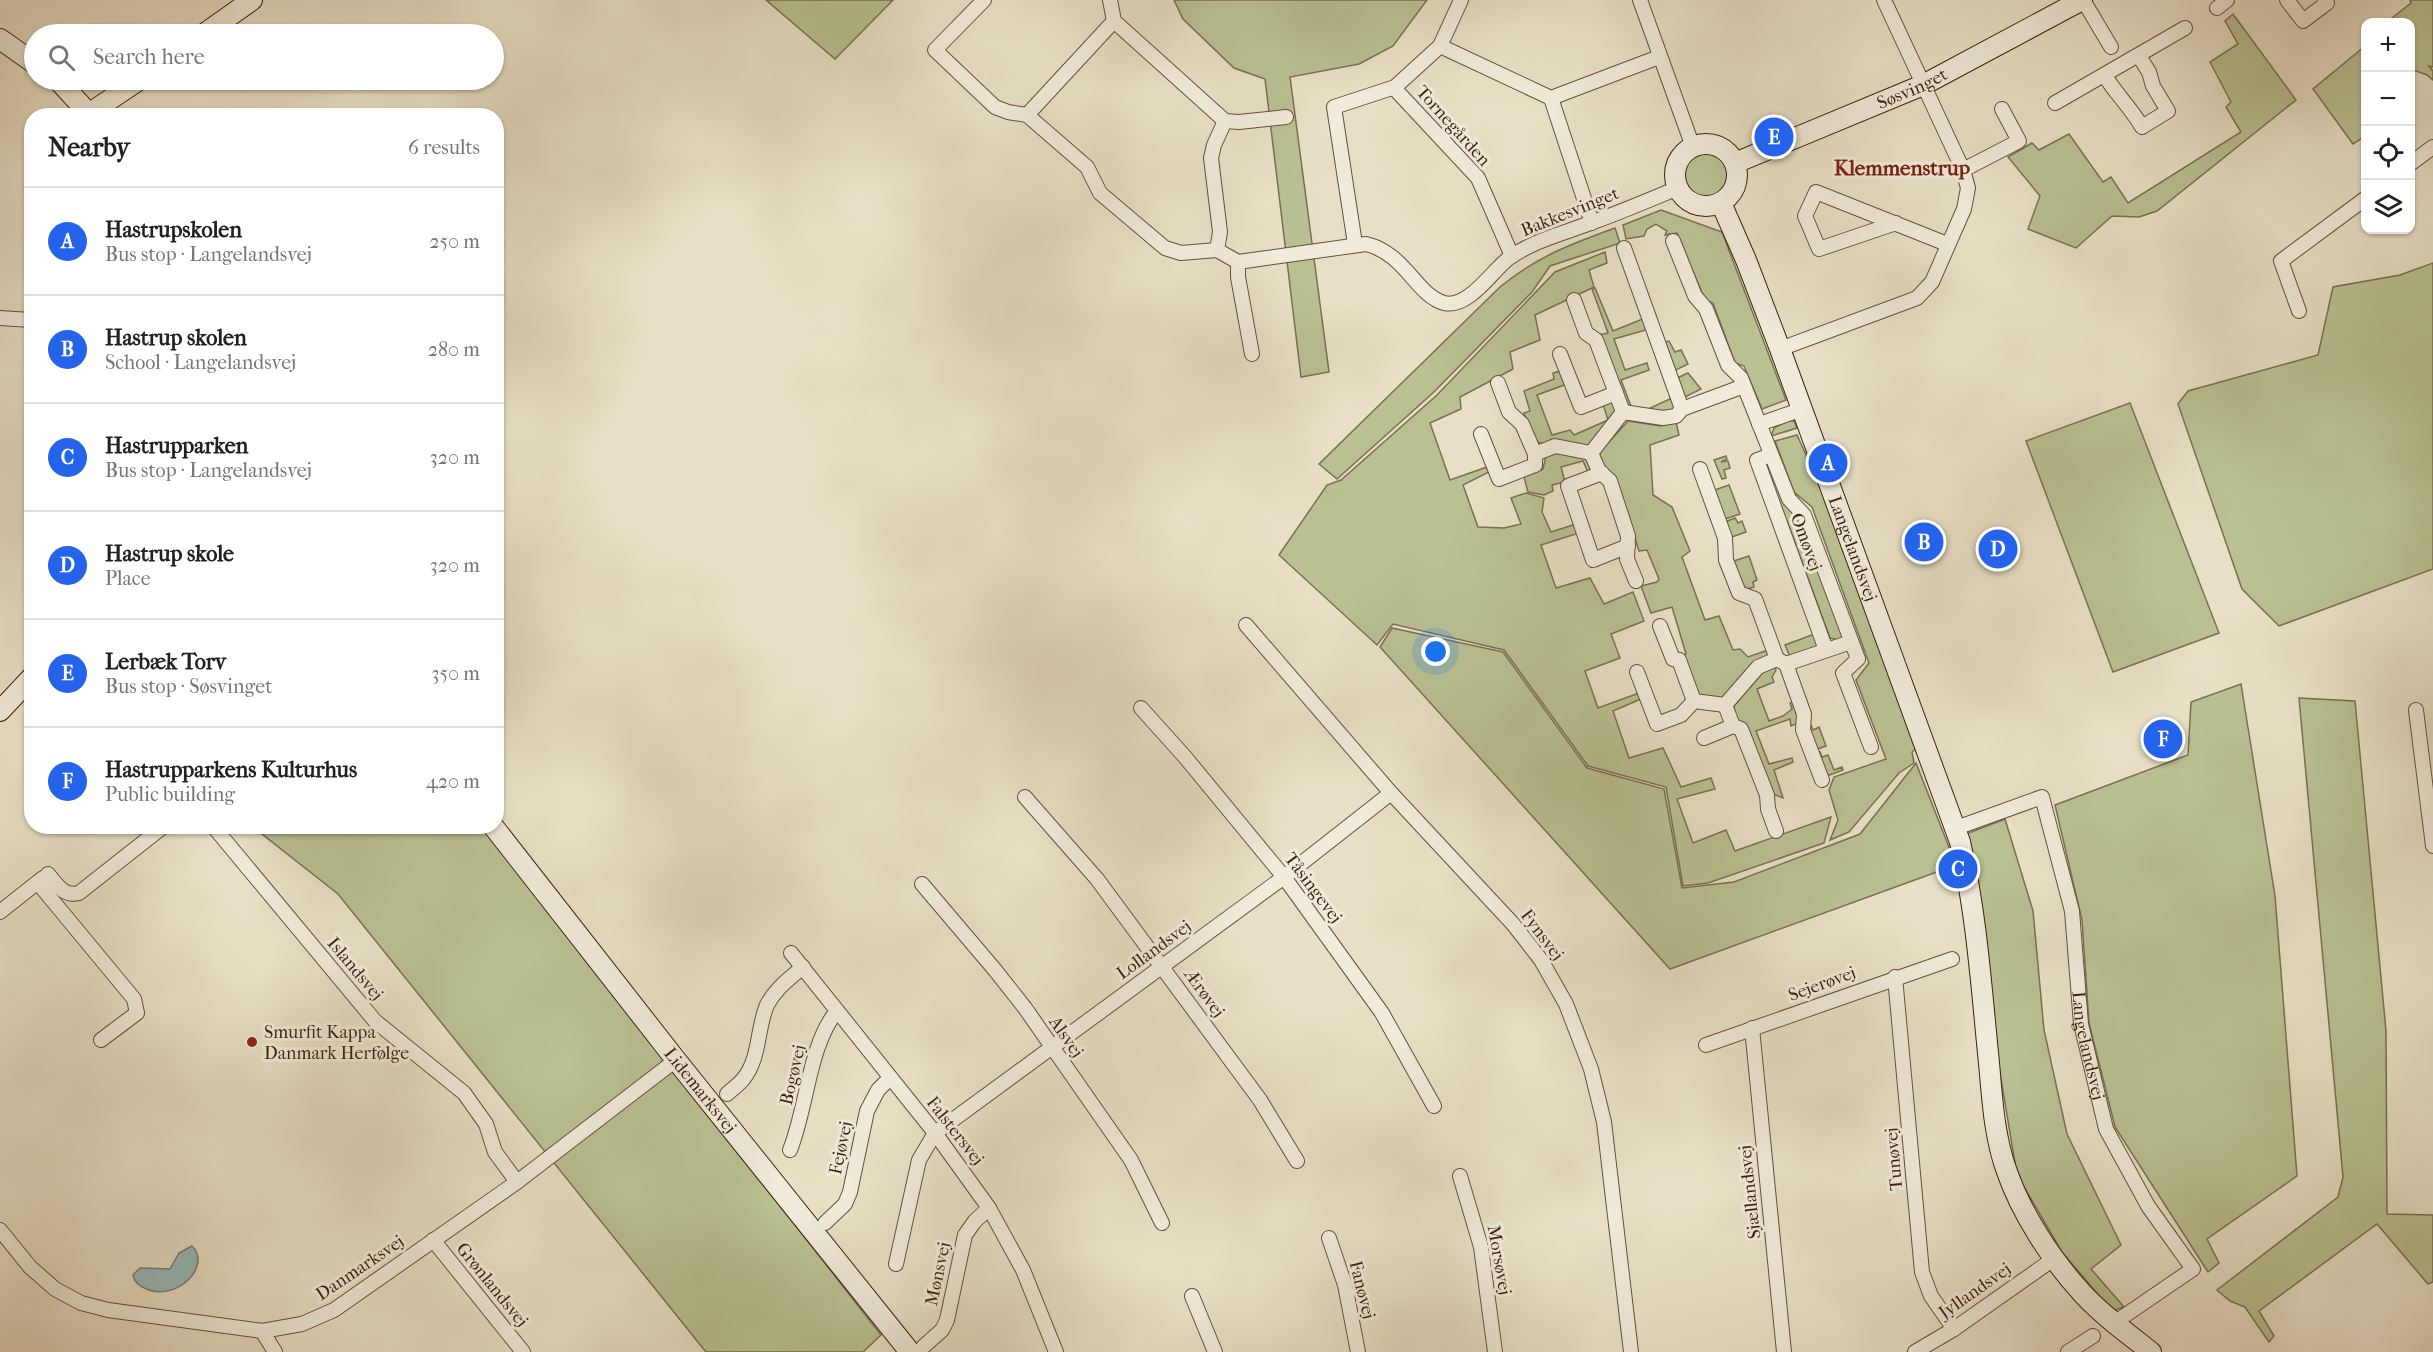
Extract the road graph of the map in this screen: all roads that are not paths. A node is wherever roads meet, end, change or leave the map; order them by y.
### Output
1 (252, 0) edge
2 (984, 0) edge
3 (1110, 0) edge
4 (1461, 0) edge
5 (1640, 0) edge
6 (1884, 0) edge
7 (2082, 0) edge
8 (2287, 0) edge
9 (2325, 0) edge
10 (1114, 21) junction
11 (218, 24) edge
12 (2185, 28) dead end
13 (0, 39) edge
14 (1440, 46) junction
15 (2110, 47) dead end
16 (935, 50) junction
17 (24, 56) edge
18 (2139, 56) junction
19 (1659, 57) junction
20 (924, 61) dead end
21 (2105, 76) junction
22 (1923, 85) junction
23 (1394, 88) junction
24 (67, 90) edge
25 (125, 90) edge
26 (1551, 98) junction
27 (2055, 103) dead end
28 (84, 108) edge
29 (99, 108) edge
30 (2002, 109) dead end
31 (1027, 115) junction
32 (1286, 117) dead end
33 (1225, 121) junction
34 (1693, 147) junction
35 (2433, 147) edge
36 (2415, 160) edge
37 (1735, 163) junction
38 (1963, 170) junction
39 (1678, 188) junction
40 (2361, 202) edge
41 (1721, 203) junction
42 (1592, 223) junction
43 (1896, 223) junction
44 (1672, 241) dead end
45 (1355, 244) junction
46 (1947, 244) junction
47 (1624, 248) dead end
48 (1217, 250) junction
49 (1512, 256) junction
50 (1238, 262) junction
51 (1574, 300) dead end
52 (2299, 311) dead end
53 (0, 318) edge
54 (24, 320) edge
55 (1780, 349) junction
56 (1252, 354) dead end
57 (1560, 354) dead end
58 (1498, 383) dead end
59 (1744, 386) junction
60 (1616, 393) junction
61 (1682, 408) junction
62 (1800, 410) junction
63 (1623, 412) junction
64 (1759, 424) junction
65 (1481, 435) dead end
66 (1592, 453) junction
67 (1535, 454) junction
68 (1771, 455) junction
69 (1700, 469) dead end
70 (1602, 474) junction
71 (1628, 546) junction
72 (1636, 581) dead end
73 (1246, 625) dead end
74 (1660, 626) dead end
75 (1851, 642) junction
76 (1827, 650) junction
77 (1782, 662) junction
78 (1637, 672) dead end
79 (24, 686) edge
80 (1694, 701) junction
81 (1725, 705) junction
82 (1141, 708) dead end
83 (2416, 710) dead end
84 (0, 711) edge
85 (1733, 726) junction
86 (1704, 738) dead end
87 (1871, 747) dead end
88 (1822, 780) dead end
89 (1391, 793) junction
90 (1025, 797) dead end
91 (1956, 828) junction
92 (1776, 831) dead end
93 (154, 834) edge
94 (220, 834) edge
95 (499, 834) edge
96 (2433, 846) edge
97 (46, 876) junction
98 (1284, 877) junction
99 (922, 884) dead end
100 (0, 912) edge
101 (791, 953) dead end
102 (1952, 959) dead end
103 (802, 967) junction
104 (1163, 967) junction
105 (1895, 977) junction
106 (837, 1011) junction
107 (1752, 1028) junction
108 (101, 1040) dead end
109 (1706, 1045) dead end
110 (1050, 1046) junction
111 (676, 1060) junction
112 (890, 1078) junction
113 (727, 1094) dead end
114 (1434, 1106) dead end
115 (935, 1132) junction
116 (790, 1150) dead end
117 (1297, 1161) dead end
118 (1460, 1176) dead end
119 (517, 1182) junction
120 (989, 1208) junction
121 (825, 1223) dead end
122 (1162, 1223) dead end
123 (0, 1230) edge
124 (1329, 1238) dead end
125 (433, 1240) junction
126 (2055, 1258) junction
127 (896, 1264) dead end
128 (1192, 1296) dead end
129 (2114, 1323) junction
130 (1954, 1329) junction
131 (262, 1331) junction
132 (2093, 1336) dead end
133 (916, 1350) edge
134 (275, 1352) edge
135 (524, 1352) edge
136 (1056, 1352) edge
137 (1215, 1352) edge
138 (1358, 1352) edge
139 (1495, 1352) edge
140 (1631, 1352) edge
141 (1784, 1352) edge
142 (1915, 1352) edge
143 (2068, 1352) edge
144 (2151, 1352) edge

1 - 11 street
2 - 16 street
3 - 10 street
4 - 14 street, Tornegården
5 - 19 street
6 - 22 street
7 - 15 street, Søsvinget
7 - 22 street, Søsvinget
8 - 9 street
10 - 31 street
10 - 33 street
12 - 18 street
13 - 17 street
14 - 23 street, Tornegården
14 - 26 street
16 - 20 street
16 - 31 street
18 - 21 street
18 - 21 street
19 - 26 street
19 - 34 street
21 - 27 street
22 - 37 street, Søsvinget
22 - 38 street
23 - 45 street, Tornegården
23 - 49 street, Tornegården
24 - 28 street
25 - 29 street
26 - 42 street
30 - 38 street
31 - 48 street
32 - 33 street
33 - 48 street
34 - 37 street
34 - 39 street
35 - 36 street
37 - 41 street
38 - 46 street
39 - 41 street
39 - 42 street, Bakkesvinget
40 - 52 street
41 - 55 street, Langelandsvej
42 - 49 street, Bakkesvinget
43 - 43 street
43 - 46 street
44 - 59 street, Omøvej
45 - 49 street, Bakkesvinget
45 - 50 street, Bakkesvinget
46 - 55 street
47 - 61 street
48 - 50 street
50 - 56 street
51 - 60 street
53 - 54 street
55 - 62 street, Langelandsvej
57 - 60 street
58 - 67 street
59 - 61 street
59 - 64 street, Omøvej
60 - 63 street
61 - 63 street
62 - 64 street
62 - 91 street, Langelandsvej
63 - 66 street
64 - 68 street, Omøvej
65 - 67 street
66 - 67 street
66 - 70 street
68 - 75 street, Omøvej
68 - 76 street, Omøvej
69 - 77 street
70 - 71 street
70 - 71 street
71 - 72 street
73 - 89 street, Fynsvej
74 - 80 street
75 - 76 street
75 - 87 street, Omøvej
76 - 77 street
77 - 81 street
77 - 88 street
78 - 80 street
79 - 84 street
80 - 81 street
81 - 85 street
82 - 98 street, Tåsingevej
83 - 96 street
85 - 86 street
85 - 92 street
89 - 98 street, Lollandsvej
89 - 140 street, Fynsvej
90 - 104 street, Ærøvej
91 - 126 street, Langelandsvej
91 - 129 street, Langelandsvej
93 - 97 street
94 - 119 street, Islandsvej
95 - 111 street, Lidemarksvej
97 - 100 street
97 - 108 street
98 - 104 street, Lollandsvej
98 - 114 street, Tåsingevej
99 - 110 street, Alsvej
101 - 103 street, Falstersvej
102 - 105 street, Sejerøvej
103 - 106 street, Falstersvej
103 - 113 street
104 - 110 street, Lollandsvej
104 - 117 street, Ærøvej
105 - 107 street, Sejerøvej
105 - 130 street, Tunøvej
106 - 112 street, Falstersvej
106 - 116 street, Bogøvej
107 - 109 street, Sejerøvej
107 - 141 street, Sjællandsvej
110 - 115 street, Lollandsvej
110 - 122 street, Alsvej
111 - 119 street, Danmarksvej
111 - 133 street, Lidemarksvej
112 - 115 street, Falstersvej
112 - 121 street, Fejøvej
115 - 120 street, Falstersvej
115 - 127 street
118 - 139 street, Morsøvej
119 - 125 street, Danmarksvej
120 - 133 street, Mønsvej
120 - 136 street, Falstersvej
123 - 131 street, Danmarksvej
124 - 138 street, Fanøvej
125 - 131 street, Danmarksvej
125 - 135 street, Grønlandsvej
126 - 129 street, Langelandsvej
126 - 130 street, Jyllandsvej
128 - 137 street
129 - 144 street, Langelandsvej
130 - 142 street, Jyllandsvej
131 - 134 street
132 - 143 street

